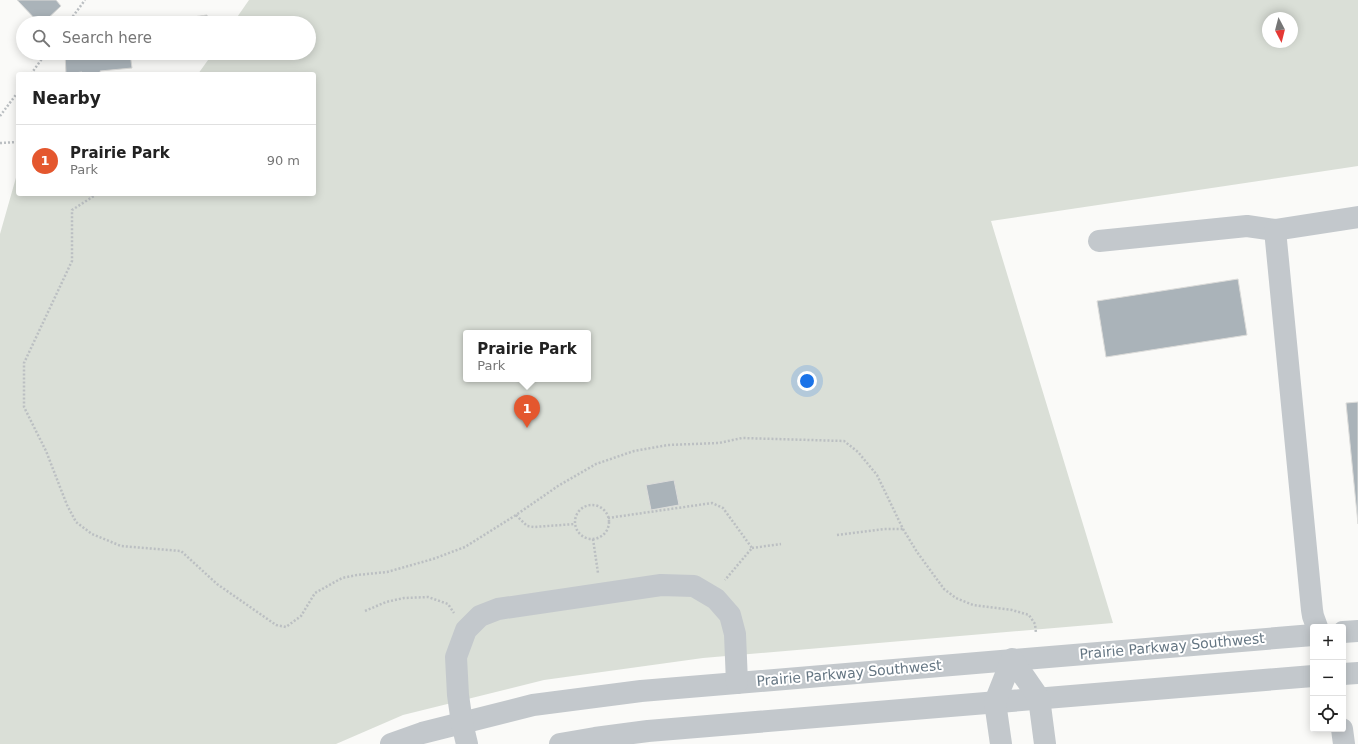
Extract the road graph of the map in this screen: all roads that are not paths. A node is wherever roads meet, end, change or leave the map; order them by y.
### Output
1 (1358, 217) edge
2 (1275, 230) junction
3 (1099, 241) dead end
4 (1316, 624) edge
5 (1358, 631) edge
6 (1346, 632) edge
7 (1310, 635) edge
8 (1012, 660) junction
9 (1358, 673) edge
10 (1346, 674) edge
11 (1310, 676) edge
12 (737, 683) junction
13 (1039, 698) junction
14 (995, 702) junction
15 (462, 723) junction
16 (1342, 732) edge
17 (391, 744) edge
18 (467, 744) edge
19 (560, 744) edge
20 (1001, 744) edge
21 (1045, 744) edge
22 (1344, 744) edge

1 - 2 street
2 - 3 street
2 - 4 street
5 - 6 street
7 - 8 street, Prairie Parkway Southwest
8 - 12 street, Prairie Parkway Southwest
8 - 13 street
8 - 14 street
9 - 10 street
11 - 13 street
12 - 15 street, Prairie Parkway Southwest
12 - 15 street
13 - 14 street
13 - 21 street
14 - 19 street
14 - 20 street
15 - 17 street, Prairie Parkway Southwest
15 - 18 street
16 - 22 street

